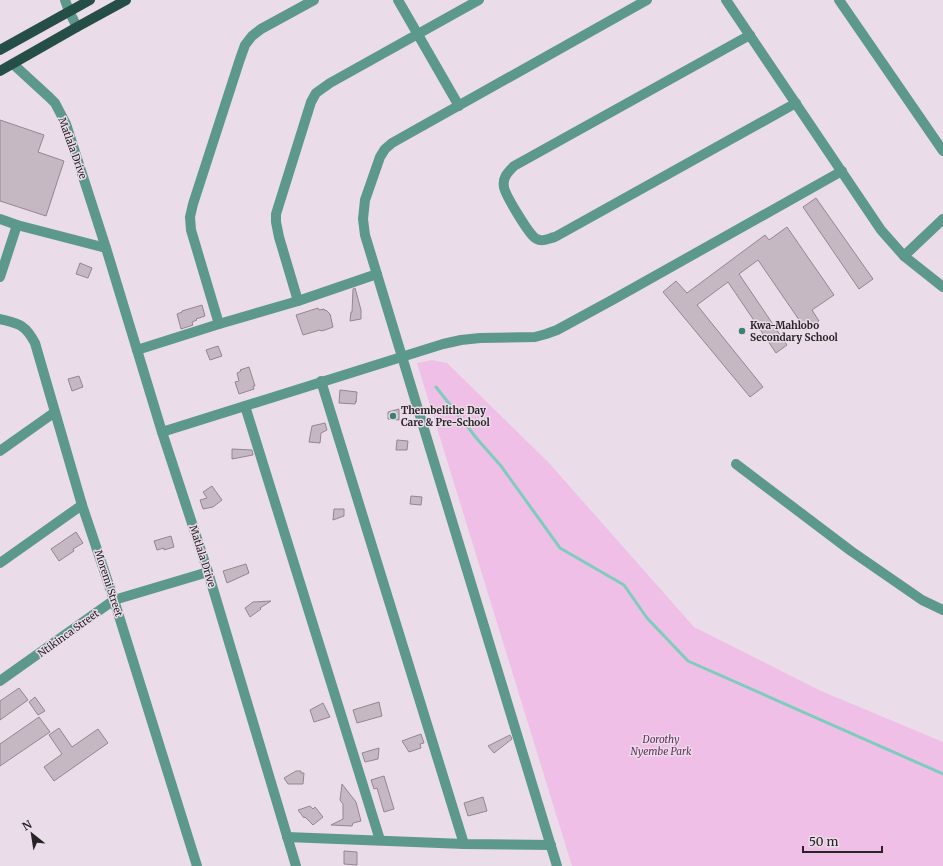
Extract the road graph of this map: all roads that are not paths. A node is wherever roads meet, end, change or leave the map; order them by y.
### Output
1 (66, 0) edge
2 (90, 0) edge
3 (126, 0) edge
4 (314, 0) edge
5 (398, 0) edge
6 (480, 0) edge
7 (648, 0) edge
8 (726, 0) edge
9 (840, 0) edge
10 (69, 11) junction
11 (77, 27) junction
12 (418, 34) junction
13 (750, 35) junction
14 (0, 50) edge
15 (13, 64) junction
16 (0, 71) edge
17 (796, 103) junction
18 (459, 106) junction
19 (943, 151) edge
20 (842, 171) junction
21 (0, 219) edge
22 (943, 219) edge
23 (17, 225) junction
24 (106, 248) junction
25 (904, 256) junction
26 (377, 274) junction
27 (0, 277) edge
28 (943, 287) edge
29 (298, 301) junction
30 (0, 319) edge
31 (219, 324) junction
32 (137, 350) junction
33 (402, 357) junction
34 (321, 381) junction
35 (245, 406) junction
36 (55, 412) junction
37 (162, 432) junction
38 (0, 451) edge
39 (736, 464) dead end
40 (82, 505) junction
41 (0, 563) edge
42 (208, 572) junction
43 (114, 600) junction
44 (943, 610) edge
45 (0, 681) edge
46 (287, 837) junction
47 (380, 840) junction
48 (464, 844) junction
49 (551, 845) junction
50 (197, 866) edge
51 (296, 866) edge
52 (557, 866) edge

1 - 10 street
2 - 10 main road
3 - 11 main road
4 - 31 street
5 - 12 street
6 - 12 street
7 - 18 street
8 - 13 street
9 - 19 street
10 - 11 street
10 - 14 main road
11 - 15 main road
12 - 18 street
12 - 29 street
13 - 17 street
13 - 17 street
15 - 16 main road
15 - 24 street, Matlala Drive
17 - 20 street
18 - 26 street
20 - 25 street
20 - 33 street
21 - 23 street
22 - 25 street
23 - 24 street
23 - 27 street
24 - 32 street, Matlala Drive
25 - 28 street
26 - 29 street
26 - 33 street
29 - 31 street
30 - 36 street, Moremi Street
31 - 32 street
32 - 37 street, Matlala Drive
33 - 34 street
33 - 49 street
34 - 35 street
34 - 48 street
35 - 37 street
35 - 47 street
36 - 38 street
36 - 40 street, Moremi Street
37 - 42 street, Matlala Drive
39 - 44 street
40 - 41 street
40 - 43 street, Moremi Street
42 - 43 street, Ntikinca Street
42 - 46 street, Matlala Drive
43 - 45 street, Ntikinca Street
43 - 50 street, Moremi Street
46 - 47 street
46 - 51 street, Matlala Drive
47 - 48 street
48 - 49 street
49 - 52 street

